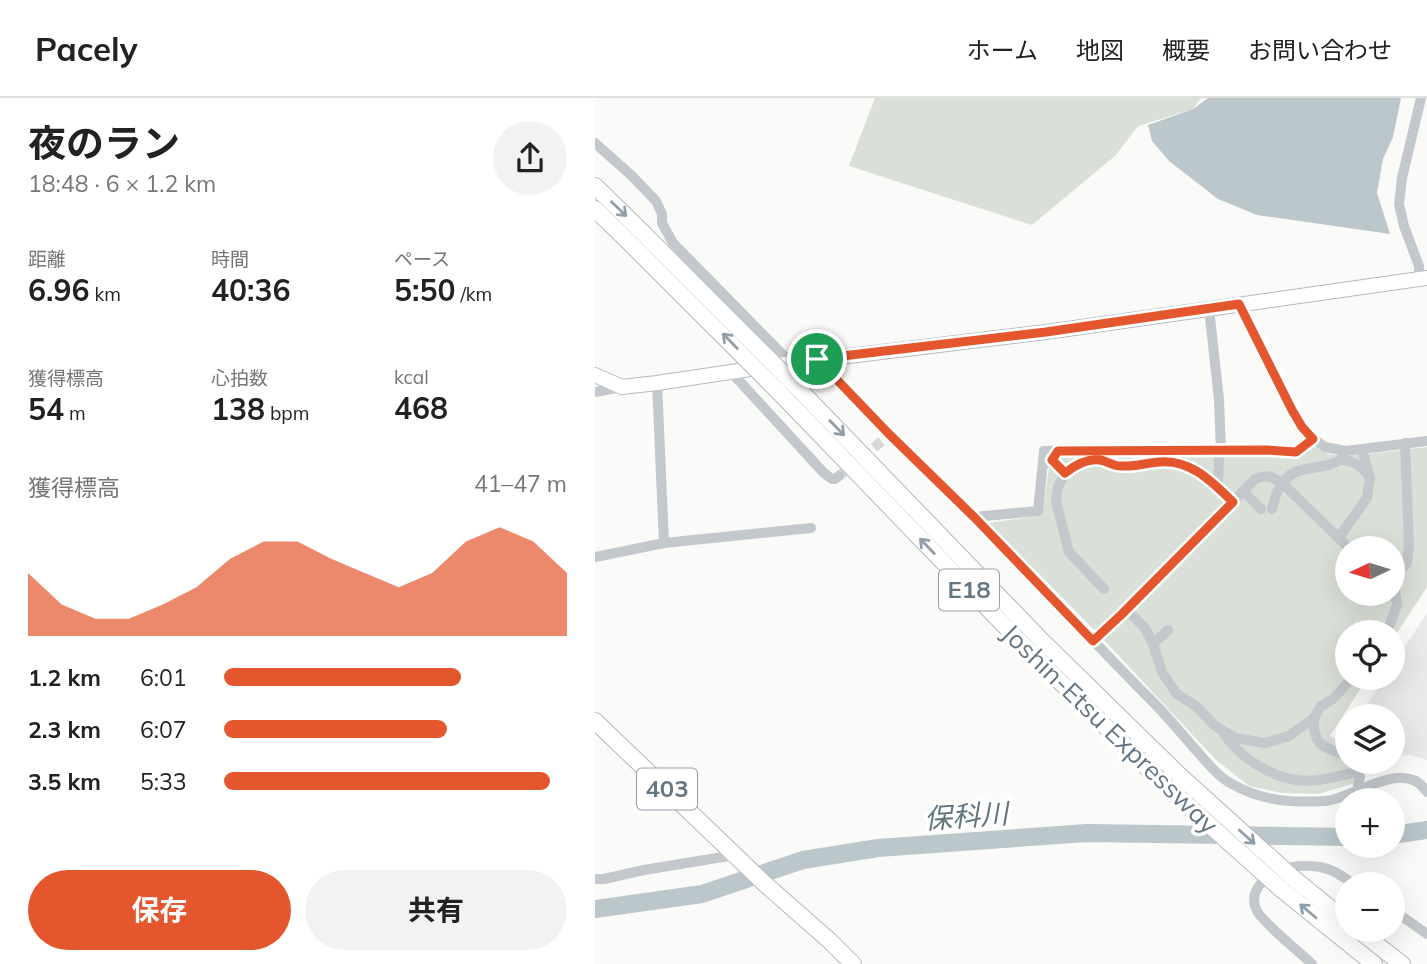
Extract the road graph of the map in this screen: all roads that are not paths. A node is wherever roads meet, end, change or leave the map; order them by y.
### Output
1 (1421, 98) edge
2 (595, 143) edge
3 (595, 186) edge
4 (595, 209) edge
5 (637, 238) junction
6 (1423, 279) edge
7 (1239, 304) junction
8 (1209, 308) junction
9 (817, 359) junction
10 (731, 372) junction
11 (595, 375) edge
12 (786, 377) junction
13 (657, 383) junction
14 (622, 387) junction
15 (595, 392) edge
16 (1313, 439) junction
17 (1427, 441) edge
18 (1405, 443) junction
19 (1362, 449) junction
20 (1220, 453) junction
21 (1051, 458) junction
22 (1065, 473) junction
23 (839, 475) dead end
24 (1370, 478) junction
25 (1282, 484) junction
26 (1218, 487) junction
27 (1243, 491) junction
28 (1233, 502) junction
29 (974, 517) junction
30 (811, 528) dead end
31 (1338, 536) edge
32 (1340, 536) edge
33 (664, 543) junction
34 (595, 557) edge
35 (1405, 565) edge
36 (1104, 589) dead end
37 (1126, 610) junction
38 (1168, 630) dead end
39 (1093, 641) junction
40 (1153, 644) junction
41 (1341, 690) edge
42 (1314, 718) junction
43 (595, 721) edge
44 (1220, 729) junction
45 (1335, 751) edge
46 (1340, 774) edge
47 (1365, 788) edge
48 (1427, 792) edge
49 (1335, 799) edge
50 (736, 856) junction
51 (1336, 872) edge
52 (595, 879) edge
53 (1287, 883) junction
54 (1335, 914) edge
55 (1405, 918) edge
56 (1427, 934) edge
57 (1374, 942) edge
58 (853, 964) edge
59 (1312, 964) edge
60 (1374, 964) edge
61 (1402, 964) edge

1 - 6 street
2 - 12 street
3 -> 5 highway, Joshin-Etsu Expressway / E18
4 - 5 highway, Joshin-Etsu Expressway / E18
5 - 12 highway, Joshin-Etsu Expressway / E18, bridge
6 - 7 main road
7 - 8 main road
7 - 16 street
8 - 9 main road
8 - 20 street
9 - 12 main road
9 - 29 street
10 - 12 main road
10 - 13 main road
10 - 23 street
11 - 14 main road
12 -> 53 highway, Joshin-Etsu Expressway / E18, bridge
53 -> 12 highway, Joshin-Etsu Expressway / E18, bridge
13 - 14 main road
13 - 33 street
14 - 15 street
16 - 19 street
16 - 20 street
17 - 18 street
18 - 19 street
18 - 35 street
19 - 24 street
20 - 21 street
20 - 26 street
21 - 22 street
21 - 29 street
22 - 26 street
22 - 36 street
24 - 25 street
24 - 32 street
25 - 27 street
25 - 27 street
25 - 31 street
26 - 28 street
27 - 28 street
28 - 37 street
29 - 39 street
30 - 33 street
33 - 34 street
37 - 39 street
37 - 40 street
38 - 40 street
39 - 49 street
40 - 44 street
41 - 42 street
42 - 44 street
42 - 45 street
43 - 50 highway, 403
44 - 46 street
47 - 48 street
50 - 52 street
50 - 58 highway, 403
51 - 59 street
53 - 54 highway, Joshin-Etsu Expressway / E18
60 -> 53 highway, Joshin-Etsu Expressway / E18
55 - 56 street
57 - 61 highway

